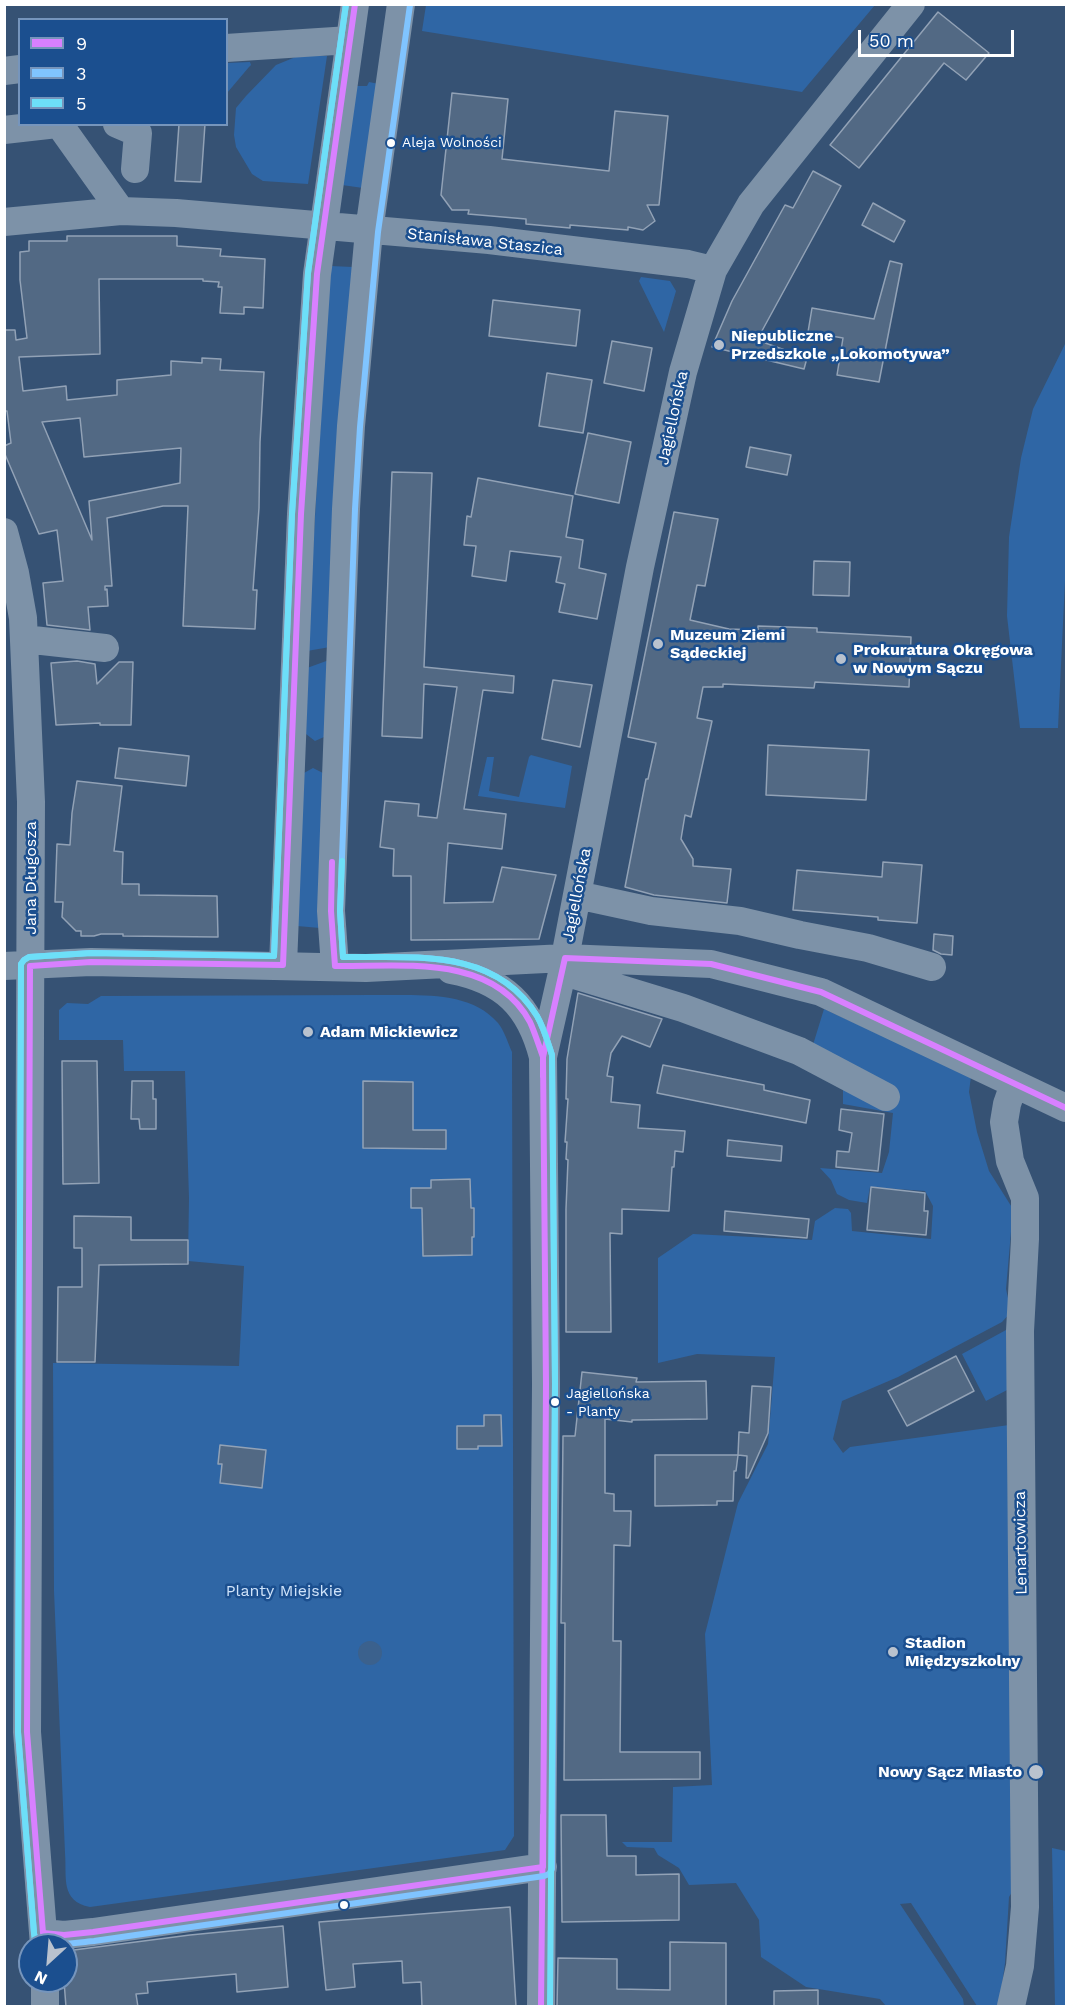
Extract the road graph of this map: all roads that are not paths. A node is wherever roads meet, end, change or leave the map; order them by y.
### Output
1 (355, 4) edge
2 (401, 4) edge
3 (911, 4) edge
4 (350, 40) junction
5 (228, 48) edge
6 (40, 126) edge
7 (59, 126) edge
8 (122, 126) edge
9 (4, 130) edge
10 (135, 169) dead end
11 (121, 210) junction
12 (4, 222) edge
13 (323, 225) junction
14 (369, 231) junction
15 (713, 270) junction
16 (4, 532) edge
17 (24, 639) junction
18 (105, 648) dead end
19 (291, 755) junction
20 (336, 757) junction
21 (577, 895) junction
22 (283, 965) junction
23 (17, 966) edge
24 (335, 966) junction
25 (420, 966) junction
26 (564, 966) junction
27 (932, 967) dead end
28 (543, 1057) junction
29 (1014, 1084) junction
30 (886, 1097) dead end
31 (1066, 1108) edge
32 (16, 1731) edge
33 (543, 1867) junction
34 (42, 1933) edge
35 (78, 1934) edge
36 (541, 2007) edge
37 (1011, 2007) edge

1 - 4 street
2 - 14 street
3 - 15 street, Jagiellońska
4 - 5 street
4 - 13 street
6 - 9 street
7 - 11 street
8 - 10 street
11 - 12 street, Stanisława Staszica
11 - 13 street, Stanisława Staszica
13 - 14 street, Stanisława Staszica
13 - 19 street
14 - 15 street, Stanisława Staszica
14 - 20 street
15 - 21 street, Jagiellońska
16 - 17 street, Jana Długosza
17 - 18 street
17 - 23 street, Jana Długosza
19 - 20 street
19 - 22 street
20 - 24 street
21 - 26 street, Jagiellońska
21 - 27 street
22 - 23 street
22 - 24 street
23 - 32 street, Jana Długosza
24 - 25 street
25 - 26 street
25 - 28 street
26 - 28 street, Jagiellońska
26 - 29 street
26 - 30 street
28 - 33 street, Jagiellońska
29 - 31 street
29 - 37 street, Lenartowicza
32 - 34 street, Jana Długosza
33 - 35 street
33 - 36 street, Jagiellońska

